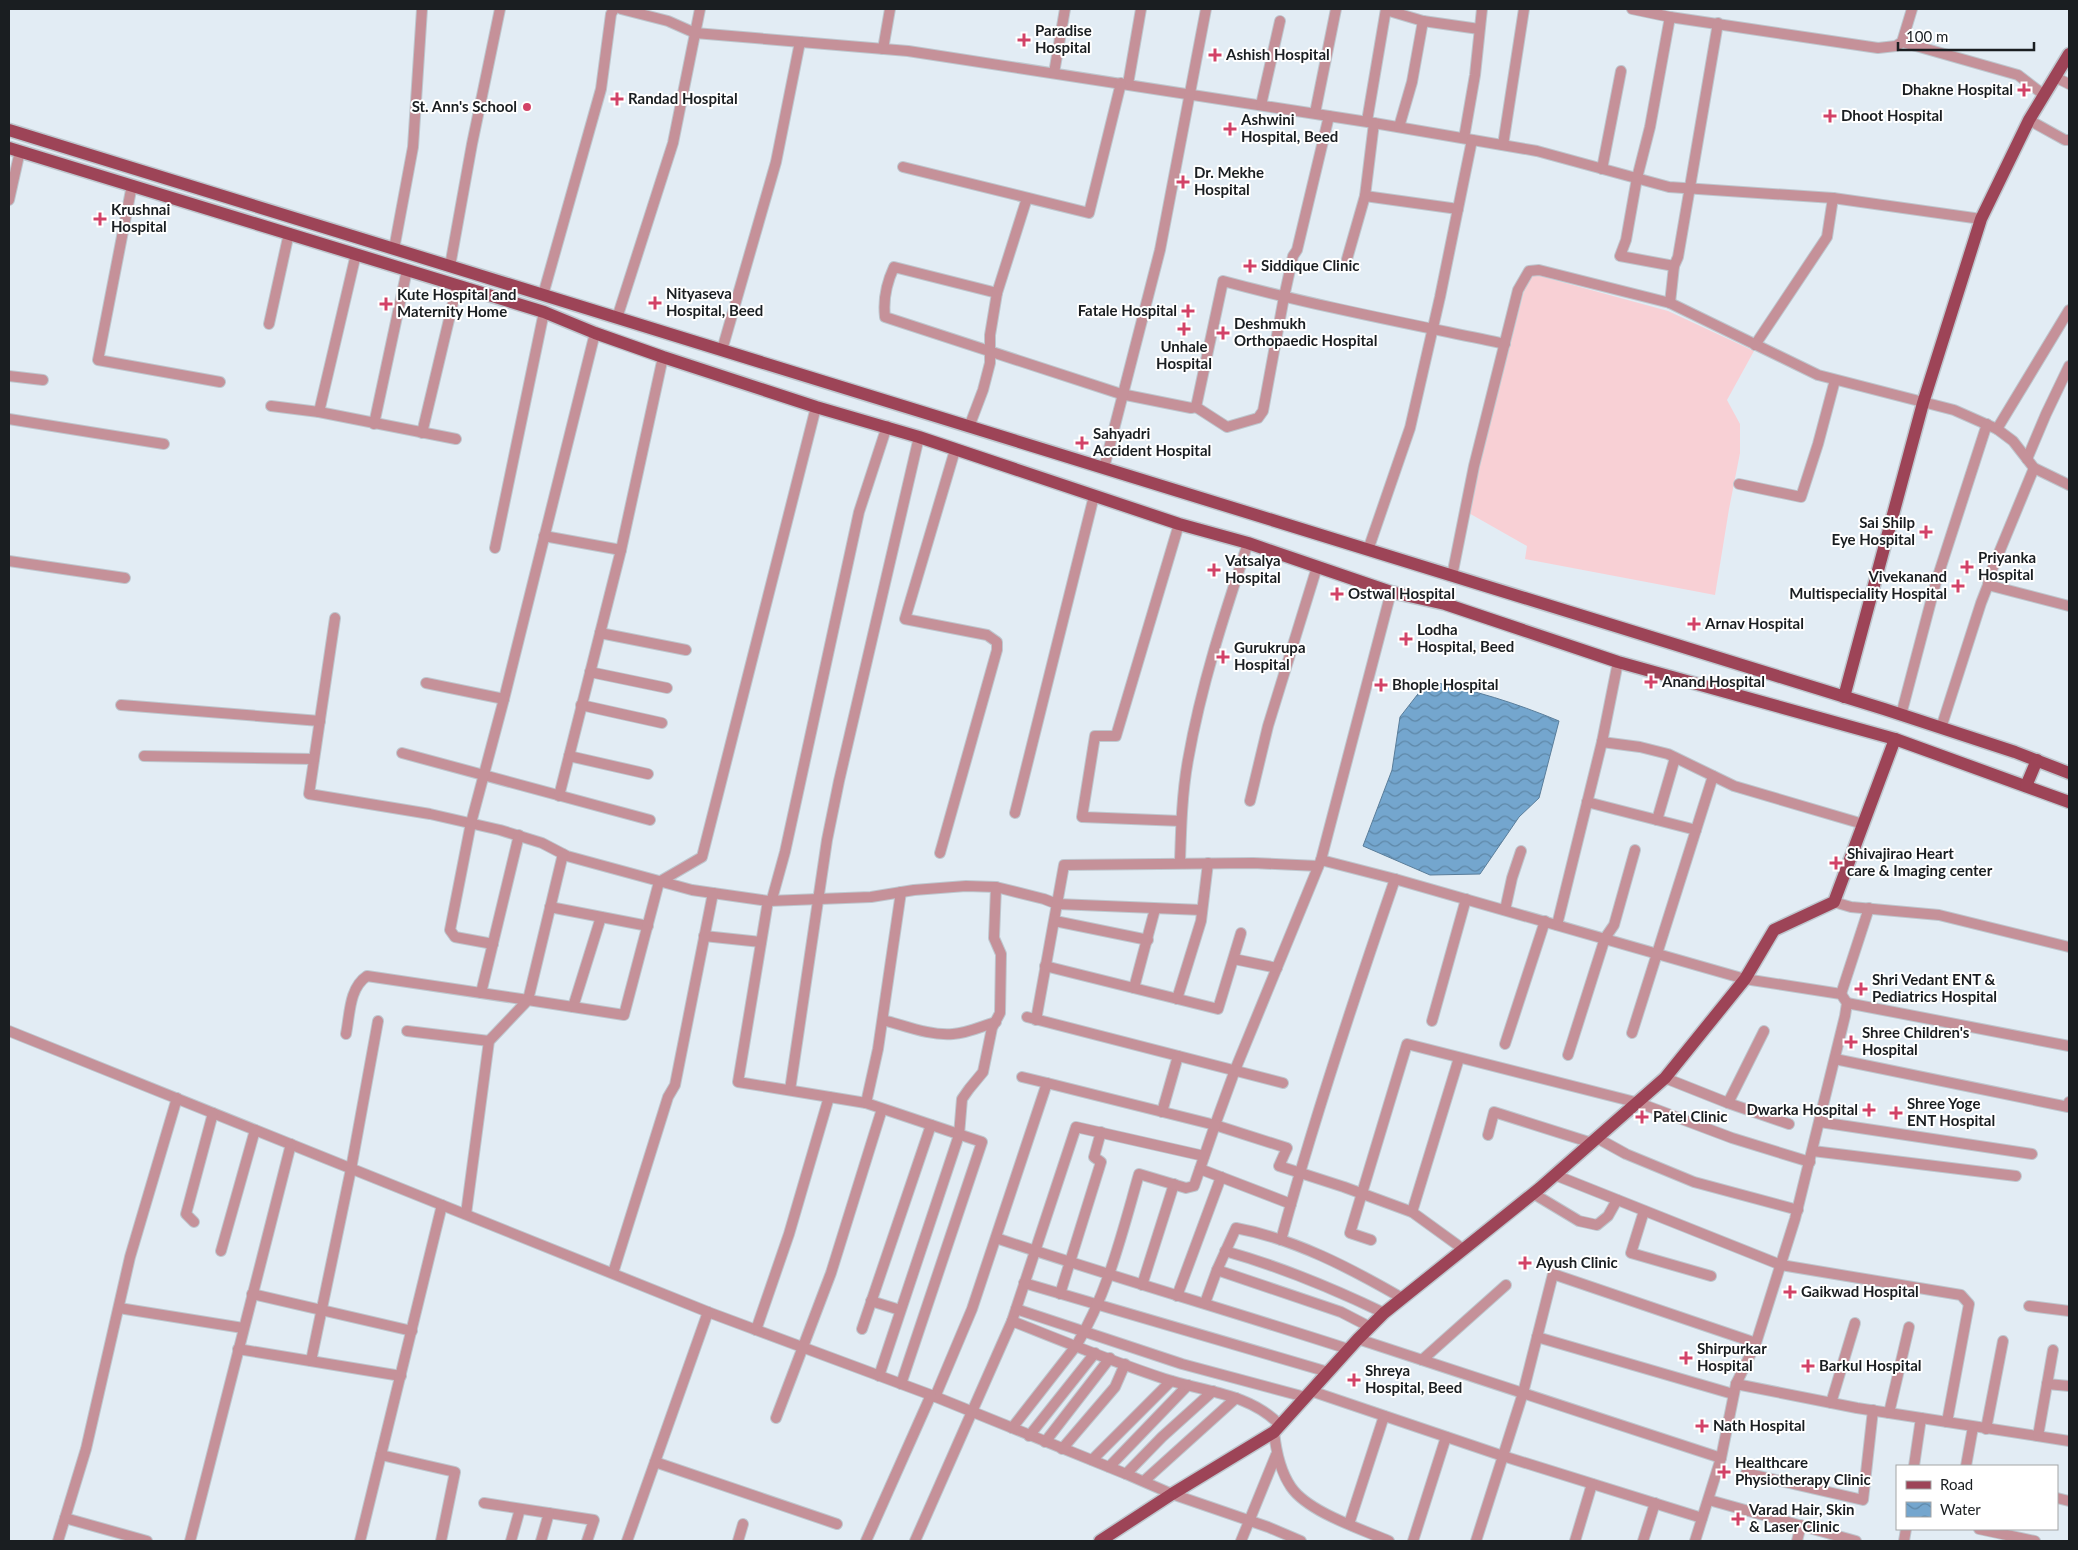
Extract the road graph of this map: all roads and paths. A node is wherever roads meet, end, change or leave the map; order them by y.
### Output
1 (422, 9) edge
2 (500, 9) edge
3 (614, 9) edge
4 (621, 9) edge
5 (700, 9) edge
6 (890, 9) edge
7 (1065, 9) edge
8 (1141, 9) edge
9 (1206, 9) edge
10 (1336, 9) edge
11 (1386, 9) edge
12 (1482, 9) edge
13 (1524, 9) edge
14 (1632, 9) edge
15 (1912, 9) edge
16 (1670, 17) junction
17 (1423, 20) junction
18 (1280, 21) dead end
19 (1718, 23) junction
20 (1478, 30) junction
21 (695, 33) junction
22 (800, 42) junction
23 (1902, 42) junction
24 (883, 48) junction
25 (2069, 54) edge
26 (1621, 71) dead end
27 (1054, 73) junction
28 (2055, 77) junction
29 (1124, 84) junction
30 (2069, 84) edge
31 (1190, 94) junction
32 (2044, 95) junction
33 (1261, 105) junction
34 (1315, 113) junction
35 (1329, 116) junction
36 (2029, 120) junction
37 (1371, 122) junction
38 (1399, 127) junction
39 (9, 130) edge
40 (1468, 139) junction
41 (2069, 140) edge
42 (1503, 145) junction
43 (14, 149) edge
44 (903, 167) dead end
45 (1602, 169) junction
46 (1637, 178) junction
47 (132, 185) junction
48 (1690, 188) junction
49 (1365, 196) junction
50 (1027, 198) junction
51 (1833, 198) junction
52 (9, 200) edge
53 (1458, 209) junction
54 (1981, 219) junction
55 (289, 233) junction
56 (394, 249) junction
57 (356, 254) junction
58 (1347, 259) dead end
59 (450, 266) junction
60 (1674, 266) junction
61 (407, 270) junction
62 (457, 286) junction
63 (997, 293) junction
64 (543, 295) junction
65 (1284, 297) junction
66 (1670, 303) junction
67 (2069, 310) edge
68 (544, 312) junction
69 (617, 318) junction
70 (269, 324) dead end
71 (1432, 329) junction
72 (595, 333) junction
73 (1505, 344) junction
74 (1755, 345) junction
75 (722, 350) junction
76 (990, 351) junction
77 (663, 356) junction
78 (2069, 366) edge
79 (9, 376) edge
80 (43, 380) dead end
81 (1835, 380) junction
82 (220, 382) dead end
83 (1123, 394) junction
84 (1924, 403) junction
85 (271, 406) dead end
86 (816, 407) junction
87 (1196, 407) junction
88 (319, 412) junction
89 (9, 419) edge
90 (374, 424) junction
91 (1987, 424) junction
92 (887, 426) junction
93 (969, 427) junction
94 (1997, 429) junction
95 (422, 433) junction
96 (919, 436) junction
97 (456, 439) dead end
98 (164, 444) dead end
99 (955, 450) junction
100 (2027, 459) junction
101 (1104, 468) junction
102 (2034, 468) junction
103 (1740, 484) dead end
104 (2069, 485) edge
105 (1094, 496) junction
106 (1179, 524) junction
107 (544, 536) junction
108 (1248, 544) junction
109 (495, 548) dead end
110 (621, 550) junction
111 (1368, 550) junction
112 (9, 561) edge
113 (1317, 567) junction
114 (1452, 576) junction
115 (125, 578) dead end
116 (1988, 585) junction
117 (1391, 592) junction
118 (2069, 606) edge
119 (335, 618) dead end
120 (600, 633) junction
121 (686, 650) dead end
122 (1618, 662) junction
123 (590, 672) junction
124 (426, 684) dead end
125 (667, 688) dead end
126 (1844, 697) junction
127 (504, 699) junction
128 (121, 705) dead end
129 (581, 705) junction
130 (1901, 715) junction
131 (320, 721) junction
132 (662, 723) dead end
133 (1941, 728) junction
134 (1895, 739) junction
135 (1602, 742) junction
136 (402, 753) dead end
137 (144, 756) dead end
138 (569, 756) junction
139 (1675, 758) junction
140 (314, 760) junction
141 (2037, 760) junction
142 (2069, 773) edge
143 (648, 774) dead end
144 (485, 775) junction
145 (1713, 776) junction
146 (2026, 786) junction
147 (559, 796) junction
148 (1250, 801) dead end
149 (1587, 802) junction
150 (2069, 802) edge
151 (1015, 813) dead end
152 (650, 820) dead end
153 (1658, 820) junction
154 (1181, 821) junction
155 (471, 823) junction
156 (1863, 824) junction
157 (1696, 830) junction
158 (519, 835) junction
159 (1635, 850) dead end
160 (1521, 851) dead end
161 (940, 853) dead end
162 (563, 854) junction
163 (1180, 862) junction
164 (1208, 863) junction
165 (1319, 863) junction
166 (1395, 879) junction
167 (659, 882) junction
168 (996, 888) junction
169 (901, 892) junction
170 (713, 893) junction
171 (818, 899) junction
172 (1466, 899) junction
173 (770, 900) junction
174 (1834, 902) junction
175 (1058, 904) junction
176 (550, 907) junction
177 (1869, 908) junction
178 (1155, 909) junction
179 (1202, 910) junction
180 (1505, 910) junction
181 (601, 917) junction
182 (1055, 921) junction
183 (1545, 921) junction
184 (1557, 925) junction
185 (648, 926) junction
186 (1241, 933) dead end
187 (704, 936) junction
188 (1605, 938) junction
189 (1148, 940) junction
190 (761, 942) junction
191 (492, 944) junction
192 (2069, 947) edge
193 (1657, 953) junction
194 (1234, 959) junction
195 (1044, 966) junction
196 (1277, 968) junction
197 (1744, 979) junction
198 (1134, 988) junction
199 (481, 993) junction
200 (1844, 998) junction
201 (1177, 999) junction
202 (528, 1000) junction
203 (573, 1007) junction
204 (883, 1020) junction
205 (378, 1021) dead end
206 (1432, 1021) dead end
207 (996, 1022) junction
208 (9, 1031) edge
209 (407, 1031) dead end
210 (1764, 1031) dead end
211 (1632, 1033) dead end
212 (346, 1034) dead end
213 (489, 1040) junction
214 (1505, 1044) dead end
215 (2069, 1046) edge
216 (1568, 1055) dead end
217 (1178, 1056) junction
218 (1459, 1058) junction
219 (1835, 1059) junction
220 (1235, 1070) junction
221 (1022, 1077) dead end
222 (1665, 1078) junction
223 (1047, 1083) junction
224 (1283, 1083) dead end
225 (790, 1090) junction
226 (829, 1097) junction
227 (176, 1098) junction
228 (2069, 1102) edge
229 (1638, 1103) junction
230 (1728, 1103) junction
231 (866, 1104) junction
232 (882, 1109) junction
233 (1162, 1112) junction
234 (213, 1113) junction
235 (1820, 1122) junction
236 (1789, 1124) dead end
237 (931, 1125) junction
238 (1215, 1126) junction
239 (255, 1130) junction
240 (1101, 1132) junction
241 (959, 1135) junction
242 (1488, 1135) dead end
243 (1595, 1141) junction
244 (291, 1144) junction
245 (2032, 1154) dead end
246 (1204, 1156) junction
247 (1812, 1156) junction
248 (352, 1169) junction
249 (1200, 1170) junction
250 (1300, 1173) junction
251 (1555, 1175) junction
252 (2016, 1176) dead end
253 (1220, 1177) junction
254 (1174, 1184) junction
255 (1362, 1194) junction
256 (1534, 1194) junction
257 (1617, 1200) junction
258 (1290, 1204) junction
259 (442, 1205) junction
260 (1798, 1210) junction
261 (1644, 1211) junction
262 (1412, 1212) junction
263 (466, 1214) junction
264 (194, 1222) dead end
265 (996, 1238) junction
266 (1281, 1240) junction
267 (1371, 1240) dead end
268 (1463, 1249) junction
269 (221, 1251) dead end
270 (1035, 1251) junction
271 (1225, 1251) junction
272 (1070, 1263) junction
273 (1781, 1265) junction
274 (1217, 1270) junction
275 (613, 1274) junction
276 (1110, 1274) junction
277 (1711, 1276) dead end
278 (1024, 1283) junction
279 (1142, 1285) junction
280 (1506, 1285) dead end
281 (252, 1294) junction
282 (1060, 1294) junction
283 (1178, 1296) junction
284 (1402, 1298) junction
285 (871, 1301) junction
286 (1205, 1303) junction
287 (1097, 1305) junction
288 (2030, 1306) dead end
289 (119, 1308) junction
290 (1016, 1309) junction
291 (321, 1310) junction
292 (900, 1310) junction
293 (2069, 1311) edge
294 (708, 1312) junction
295 (1384, 1312) junction
296 (1012, 1322) junction
297 (1855, 1323) dead end
298 (1909, 1326) dead end
299 (1370, 1327) junction
300 (243, 1328) junction
301 (862, 1329) dead end
302 (756, 1330) junction
303 (412, 1331) junction
304 (1085, 1332) junction
305 (1537, 1337) junction
306 (1358, 1339) junction
307 (2003, 1341) dead end
308 (1756, 1343) junction
309 (1076, 1346) junction
310 (803, 1347) junction
311 (238, 1349) junction
312 (1348, 1349) junction
313 (2053, 1350) dead end
314 (1096, 1353) junction
315 (1110, 1358) junction
316 (1422, 1360) junction
317 (310, 1361) junction
318 (1125, 1364) junction
319 (1328, 1372) junction
320 (401, 1376) junction
321 (879, 1376) junction
322 (1171, 1381) junction
323 (902, 1384) junction
324 (1736, 1384) junction
325 (2047, 1384) junction
326 (1188, 1385) junction
327 (2069, 1386) edge
328 (1213, 1391) junction
329 (1523, 1393) junction
330 (1308, 1394) junction
331 (1733, 1394) junction
332 (933, 1396) junction
333 (1236, 1398) junction
334 (1831, 1403) junction
335 (1873, 1410) junction
336 (972, 1413) junction
337 (1889, 1413) junction
338 (1384, 1416) junction
339 (776, 1418) dead end
340 (1921, 1418) junction
341 (1947, 1422) junction
342 (1973, 1427) junction
343 (1012, 1428) junction
344 (1277, 1429) junction
345 (1986, 1429) junction
346 (1030, 1436) junction
347 (2038, 1436) junction
348 (1446, 1437) junction
349 (2069, 1441) edge
350 (1046, 1442) junction
351 (1062, 1448) junction
352 (381, 1456) junction
353 (1276, 1456) junction
354 (1502, 1456) junction
355 (1721, 1458) junction
356 (1092, 1460) junction
357 (655, 1462) junction
358 (1914, 1465) edge
359 (1966, 1465) edge
360 (1109, 1467) junction
361 (1746, 1473) dead end
362 (1126, 1474) junction
363 (1144, 1481) junction
364 (1592, 1484) junction
365 (1172, 1494) junction
366 (1709, 1500) junction
367 (484, 1503) dead end
368 (1655, 1503) junction
369 (520, 1509) junction
370 (549, 1513) junction
371 (65, 1518) junction
372 (1702, 1518) junction
373 (1248, 1520) junction
374 (744, 1524) dead end
375 (837, 1524) dead end
376 (1350, 1524) junction
377 (1801, 1525) junction
378 (1984, 1530) edge
379 (58, 1541) edge
380 (147, 1541) edge
381 (190, 1541) edge
382 (360, 1541) edge
383 (441, 1541) edge
384 (511, 1541) edge
385 (541, 1541) edge
386 (587, 1541) edge
387 (627, 1541) edge
388 (738, 1541) edge
389 (866, 1541) edge
390 (915, 1541) edge
391 (1100, 1541) edge
392 (1241, 1541) edge
393 (1298, 1541) edge
394 (1389, 1541) edge
395 (1414, 1541) edge
396 (1476, 1541) edge
397 (1575, 1541) edge
398 (1643, 1541) edge
399 (1695, 1541) edge
400 (1797, 1541) edge
401 (1856, 1541) edge
402 (2035, 1541) edge

1 - 56 street
2 - 59 street
3 - 64 street
4 - 21 street
5 - 21 street
6 - 24 street
7 - 27 street
8 - 29 street
9 - 31 street
10 - 34 street
11 - 17 street
11 - 37 street
12 - 20 street
13 - 42 street
14 - 16 street
15 - 23 street
16 - 19 street
16 - 46 street
17 - 20 street
17 - 38 street
18 - 33 street
19 - 23 street
19 - 48 street
20 - 40 street
21 - 22 street
21 - 69 street
22 - 24 street
22 - 75 street
23 - 32 street
24 - 27 street
25 - 28 main road
26 - 45 street
27 - 29 street
28 - 30 street
28 - 32 main road
29 - 31 street
29 - 50 street
31 - 33 street
31 - 83 street
32 - 36 main road
33 - 34 street
34 - 35 street
35 - 37 street
35 - 65 street
36 - 41 street
36 - 54 main road
37 - 38 street
37 - 49 street
38 - 40 street
39 - 56 main road
40 - 42 street
40 - 53 street
42 - 45 street
43 - 47 main road
43 - 52 street
44 - 50 street
45 - 46 street
46 - 48 street
46 - 60 street
47 - 55 main road
47 - 82 street
48 - 51 street
48 - 60 street
49 - 53 street
49 - 58 street
50 - 63 street
51 - 54 street
51 - 74 street
53 - 71 street
54 - 84 main road
55 - 57 main road
55 - 70 street
56 - 59 main road
57 - 61 main road
57 - 88 street
59 - 64 main road
60 - 66 street
61 - 62 main road
61 - 90 street
62 - 68 main road
62 - 95 street
63 - 76 street
63 - 76 street
64 - 69 main road
65 - 71 street
65 - 87 street
65 - 87 street
66 - 73 street
66 - 74 street
67 - 94 street
68 - 72 main road
68 - 109 street
69 - 75 main road
71 - 73 street
71 - 111 street
72 - 77 main road
72 - 107 street
73 - 114 street
74 - 81 street
75 - 93 main road
76 - 83 street
76 - 93 street
77 - 86 main road
77 - 110 street
78 - 100 street
79 - 80 street
81 - 84 street
81 - 103 street
83 - 87 street
83 - 101 street
84 - 91 street
84 - 126 main road
85 - 88 street
86 - 92 main road
86 - 167 street
88 - 90 street
89 - 98 street
90 - 95 street
91 - 94 street
91 - 130 street
92 - 96 main road
92 - 173 street
93 - 101 main road
94 - 100 street
95 - 97 street
96 - 99 main road
96 - 171 street
99 - 105 main road
99 - 161 street
100 - 102 street
101 - 111 main road
102 - 104 street
102 - 116 street
105 - 106 main road
105 - 151 street
106 - 108 main road
106 - 154 street
107 - 110 street
107 - 127 street
108 - 113 main road
108 - 154 street
110 - 120 street
111 - 114 main road
112 - 115 street
113 - 117 main road
113 - 148 street
114 - 126 main road
116 - 118 street
116 - 133 street
117 - 122 main road
117 - 165 street
119 - 131 street
120 - 121 street
120 - 123 street
122 - 134 main road
122 - 135 street
123 - 125 street
123 - 129 street
124 - 127 street
126 - 130 main road
127 - 144 street
128 - 131 street
129 - 132 street
129 - 138 street
130 - 133 main road
131 - 140 street
133 - 141 main road
134 - 146 main road
134 - 156 main road
135 - 139 street
135 - 149 street
136 - 144 street
137 - 140 street
138 - 143 street
138 - 147 street
139 - 145 street
139 - 153 street
140 - 155 street
141 - 142 main road
141 - 146 main road
144 - 147 street
144 - 155 street
145 - 156 street
145 - 157 street
146 - 150 main road
147 - 152 street
149 - 153 street
149 - 184 street
153 - 157 street
154 - 163 street
155 - 158 street
155 - 191 street
156 - 174 main road
157 - 193 street
158 - 162 street
158 - 191 street
159 - 188 street
160 - 180 street
162 - 167 street
162 - 176 street
163 - 164 street
163 - 175 street
164 - 165 street
164 - 179 street
165 - 166 street
165 - 196 street
166 - 172 street
166 - 250 street
167 - 170 street
167 - 185 street
168 - 169 street
168 - 175 street
168 - 207 street
169 - 171 street
169 - 204 street
170 - 173 street
170 - 187 street
171 - 173 street
171 - 225 street
172 - 180 street
172 - 206 street
173 - 190 street
174 - 177 street
174 - 197 main road
175 - 178 street
175 - 182 street
176 - 181 street
176 - 202 street
177 - 192 street
177 - 200 street
178 - 179 street
178 - 189 street
179 - 201 street
180 - 183 street
181 - 185 street
181 - 203 street
182 - 189 street
182 - 195 street
183 - 184 street
183 - 214 street
184 - 188 street
185 - 203 street
186 - 194 street
187 - 190 street
187 - 275 street
188 - 193 street
188 - 216 street
189 - 198 street
190 - 225 street
191 - 199 street
193 - 197 street
193 - 211 street
194 - 196 street
194 - 201 street
195 - 198 street
195 - 217 street
196 - 220 street
197 - 200 street
197 - 222 main road
198 - 201 street
199 - 202 street
199 - 212 street
200 - 215 street
200 - 219 street
202 - 203 street
202 - 213 street
204 - 207 street
204 - 231 street
205 - 248 street
207 - 241 street
208 - 227 street
209 - 213 street
210 - 230 street
213 - 263 street
217 - 220 street
217 - 233 street
218 - 229 street
218 - 255 street
218 - 262 street
219 - 228 street
219 - 235 street
220 - 224 street
220 - 238 street
221 - 223 street
222 - 229 main road
222 - 230 street
223 - 233 street
223 - 265 street
225 - 226 street
226 - 231 street
226 - 302 street
227 - 234 street
227 - 289 street
229 - 243 main road
229 - 247 street
230 - 236 street
231 - 232 street
232 - 237 street
232 - 310 street
233 - 238 street
234 - 239 street
234 - 264 street
235 - 245 street
235 - 247 street
237 - 241 street
237 - 285 street
238 - 246 street
238 - 250 street
239 - 244 street
239 - 269 street
240 - 246 street
240 - 270 street
240 - 272 street
241 - 292 street
241 - 323 street
242 - 243 street
243 - 251 main road
243 - 260 street
244 - 248 street
244 - 281 street
246 - 249 street
247 - 252 street
247 - 260 street
248 - 259 street
248 - 291 street
249 - 253 street
249 - 254 street
250 - 255 street
250 - 258 street
251 - 256 main road
251 - 257 street
253 - 258 street
253 - 283 street
254 - 276 street
254 - 279 street
255 - 262 street
255 - 267 street
256 - 257 street
256 - 268 main road
257 - 261 street
258 - 266 street
259 - 263 street
259 - 303 street
260 - 273 street
261 - 273 street
261 - 277 street
262 - 268 street
263 - 275 street
265 - 270 street
265 - 332 street
266 - 271 street
266 - 284 street
268 - 284 main road
270 - 272 street
270 - 278 street
271 - 274 street
271 - 295 street
272 - 276 street
272 - 282 street
273 - 308 street
273 - 341 street
274 - 286 street
274 - 299 street
275 - 294 street
276 - 279 street
276 - 287 street
278 - 282 street
278 - 290 street
279 - 283 street
280 - 316 street
281 - 291 street
281 - 300 street
282 - 287 street
283 - 286 street
284 - 295 main road
285 - 292 street
285 - 301 street
286 - 312 street
287 - 304 street
287 - 319 street
288 - 293 street
289 - 300 street
289 - 371 street
290 - 296 street
290 - 304 street
291 - 303 street
291 - 317 street
292 - 321 street
294 - 302 street
294 - 357 street
295 - 299 main road
296 - 309 street
296 - 336 street
297 - 334 street
298 - 337 street
299 - 306 main road
300 - 311 street
302 - 310 street
303 - 320 street
304 - 309 street
304 - 330 street
305 - 308 street
305 - 329 street
305 - 331 street
306 - 312 main road
306 - 316 street
307 - 345 street
308 - 324 street
309 - 314 street
309 - 343 street
310 - 321 street
310 - 339 street
311 - 317 street
311 - 381 street
312 - 319 main road
313 - 325 street
314 - 315 street
314 - 346 street
315 - 318 street
315 - 350 street
316 - 329 street
317 - 320 street
318 - 322 street
318 - 351 street
319 - 330 main road
320 - 352 street
321 - 323 street
322 - 326 street
322 - 356 street
323 - 332 street
324 - 331 street
324 - 334 street
325 - 327 street
325 - 347 street
326 - 328 street
326 - 360 street
328 - 333 street
328 - 362 street
329 - 354 street
329 - 355 street
330 - 338 street
330 - 344 main road
331 - 355 street
332 - 336 street
332 - 389 street
333 - 344 street
333 - 363 street
334 - 335 street
335 - 337 street
335 - 361 street
336 - 343 street
336 - 390 street
337 - 340 street
338 - 348 street
338 - 376 street
340 - 341 street
340 - 358 street
341 - 342 street
342 - 345 street
342 - 359 street
343 - 346 street
344 - 353 street
344 - 365 main road
345 - 347 street
346 - 350 street
347 - 349 street
348 - 354 street
348 - 395 street
350 - 351 street
351 - 356 street
352 - 382 street
352 - 383 street
353 - 373 street
353 - 376 street
354 - 364 street
354 - 396 street
355 - 366 street
356 - 360 street
357 - 375 street
357 - 387 street
360 - 362 street
362 - 363 street
363 - 365 street
364 - 368 street
364 - 397 street
365 - 373 street
365 - 391 main road
366 - 372 street
366 - 377 street
367 - 369 street
368 - 372 street
368 - 398 street
369 - 370 street
369 - 384 street
370 - 385 street
370 - 386 street
371 - 379 street
371 - 380 street
372 - 399 street
373 - 392 street
373 - 393 street
374 - 388 street
376 - 394 street
377 - 400 street
377 - 401 street
378 - 402 street

